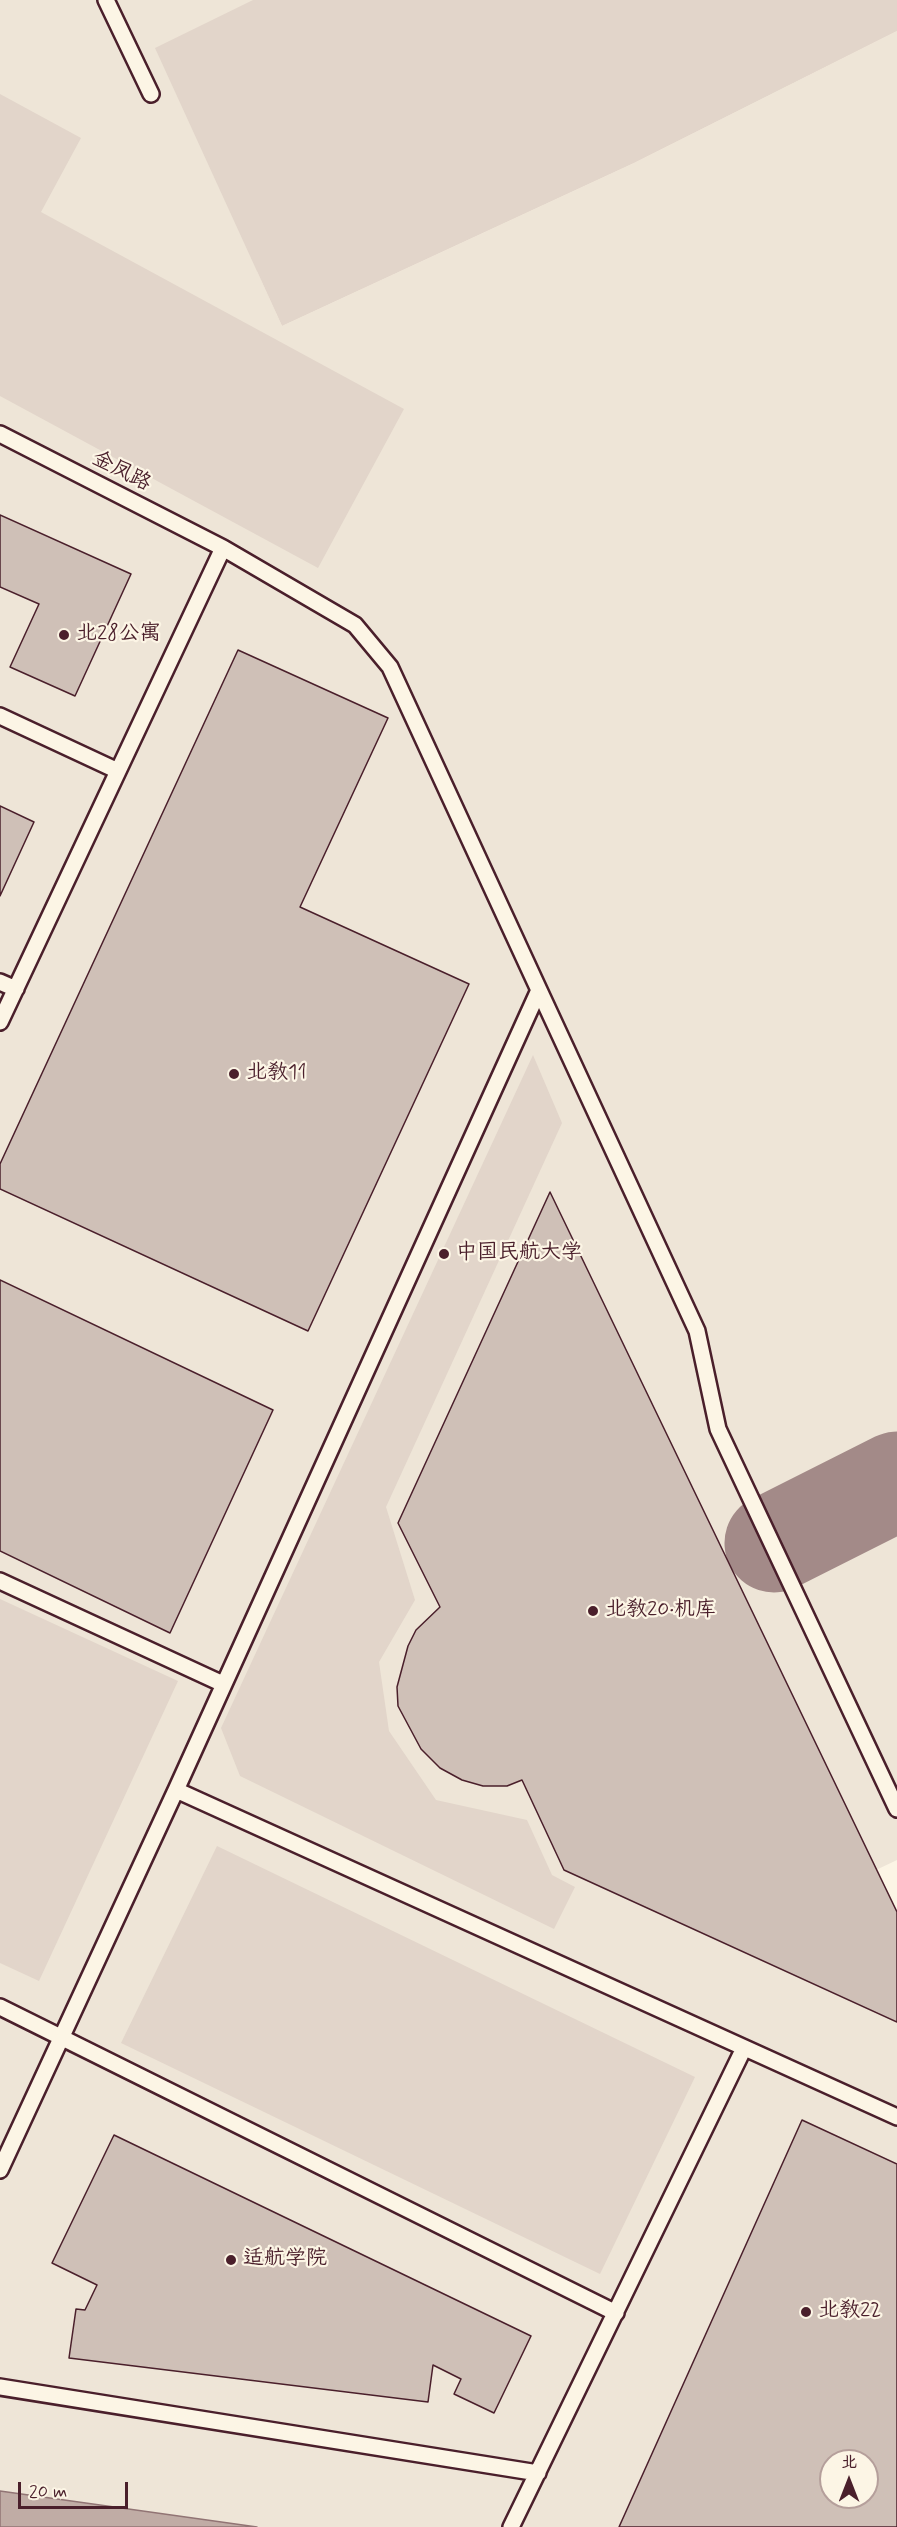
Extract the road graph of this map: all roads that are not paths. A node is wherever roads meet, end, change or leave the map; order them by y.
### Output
1 (106, 0) edge
2 (151, 94) dead end
3 (0, 434) edge
4 (223, 548) junction
5 (0, 716) edge
6 (118, 771) junction
7 (0, 982) edge
8 (16, 989) junction
9 (538, 990) junction
10 (0, 1022) edge
11 (0, 1581) edge
12 (223, 1684) junction
13 (176, 1790) junction
14 (897, 1809) edge
15 (0, 2007) edge
16 (60, 2037) junction
17 (744, 2048) junction
18 (897, 2117) edge
19 (0, 2170) edge
20 (616, 2313) junction
21 (0, 2387) edge
22 (538, 2473) junction
23 (511, 2527) edge

1 - 2 lane
3 - 4 lane, 金凤路
4 - 6 lane
4 - 9 lane, 金凤路
5 - 6 lane
6 - 8 lane
7 - 8 lane
8 - 10 lane
9 - 12 lane
9 - 14 lane, 金凤路
11 - 12 lane
12 - 13 lane
13 - 16 lane
13 - 17 lane
15 - 16 lane
16 - 19 lane
16 - 20 lane
17 - 18 lane
17 - 20 lane
20 - 22 lane
21 - 22 lane
22 - 23 lane

